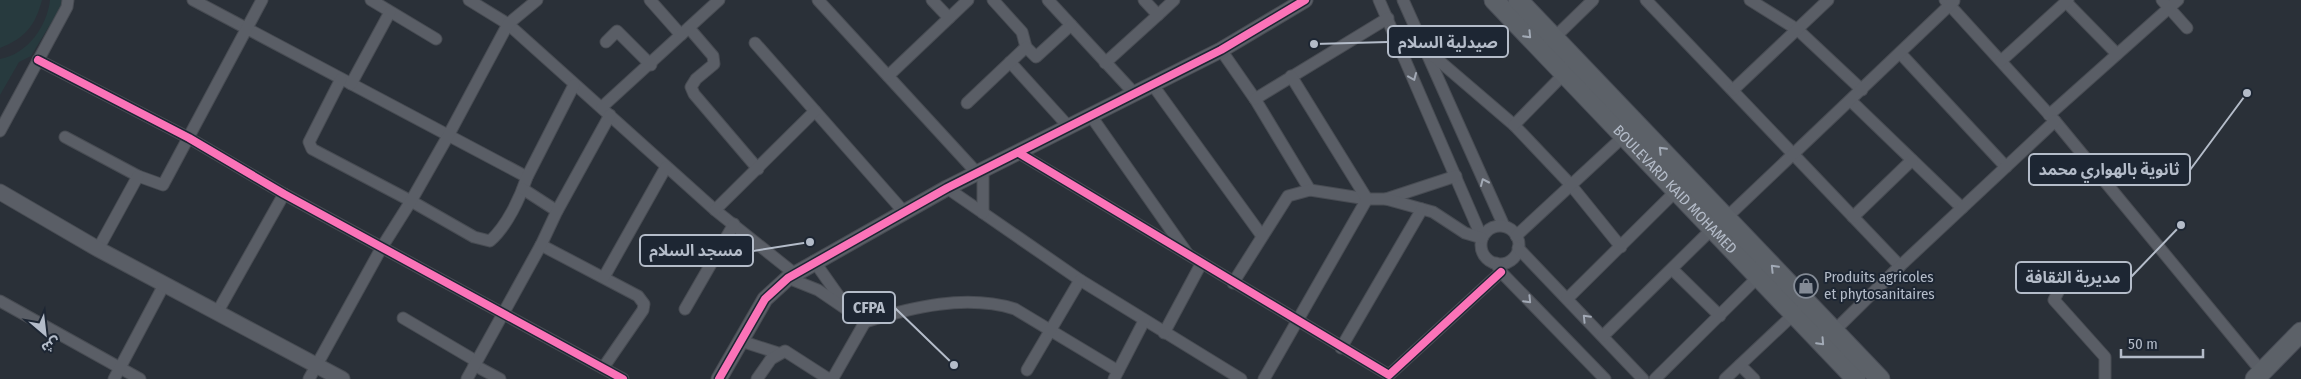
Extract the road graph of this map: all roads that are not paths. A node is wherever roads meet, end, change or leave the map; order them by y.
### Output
1 (68, 0) edge
2 (193, 0) edge
3 (262, 0) edge
4 (371, 0) edge
5 (469, 0) edge
6 (536, 0) edge
7 (650, 0) edge
8 (719, 0) edge
9 (818, 0) edge
10 (932, 0) edge
11 (968, 0) edge
12 (993, 0) edge
13 (1048, 0) edge
14 (1144, 0) edge
15 (1174, 0) edge
16 (1305, 0) edge
17 (1379, 0) edge
18 (1403, 0) edge
19 (1494, 0) edge
20 (1518, 0) edge
21 (1593, 0) edge
22 (1646, 0) edge
23 (1750, 0) edge
24 (1828, 0) edge
25 (2067, 1) edge
26 (1951, 2) edge
27 (2170, 3) edge
28 (390, 12) junction
29 (1158, 15) junction
30 (949, 18) junction
31 (1388, 18) junction
32 (508, 24) junction
33 (1071, 25) junction
34 (248, 27) junction
35 (2187, 28) dead end
36 (1798, 30) junction
37 (685, 32) junction
38 (1554, 38) junction
39 (436, 40) dead end
40 (606, 42) dead end
41 (755, 43) dead end
42 (1026, 47) junction
43 (1423, 47) junction
44 (1221, 50) junction
45 (1900, 53) junction
46 (2117, 54) junction
47 (38, 60) junction
48 (2001, 61) junction
49 (1010, 62) junction
50 (1105, 63) junction
51 (651, 65) junction
52 (1565, 73) junction
53 (888, 76) junction
54 (1291, 76) junction
55 (346, 82) junction
56 (1152, 84) junction
57 (574, 85) junction
58 (1733, 90) junction
59 (1862, 90) junction
60 (1134, 93) junction
61 (1255, 99) junction
62 (1851, 101) junction
63 (967, 103) dead end
64 (606, 111) junction
65 (815, 111) junction
66 (1091, 116) junction
67 (2052, 118) junction
68 (1514, 125) junction
69 (1069, 127) junction
70 (0, 131) edge
71 (448, 136) junction
72 (1624, 136) junction
73 (65, 137) dead end
74 (189, 138) junction
75 (1018, 153) junction
76 (1793, 154) junction
77 (1912, 160) junction
78 (666, 167) junction
79 (2006, 167) junction
80 (758, 169) junction
81 (981, 173) junction
82 (138, 176) junction
83 (1456, 176) junction
84 (527, 177) junction
85 (1570, 184) junction
86 (947, 188) junction
87 (523, 189) junction
88 (1310, 190) junction
89 (1677, 190) junction
90 (0, 192) edge
91 (284, 194) junction
92 (1367, 199) junction
93 (1386, 199) junction
94 (411, 201) junction
95 (1962, 208) junction
96 (1422, 209) junction
97 (557, 210) junction
98 (715, 210) junction
99 (904, 212) junction
100 (983, 213) junction
101 (1853, 217) junction
102 (734, 224) junction
103 (1719, 224) junction
104 (1504, 226) junction
105 (1262, 236) junction
106 (1516, 236) junction
107 (1482, 238) junction
108 (541, 245) junction
109 (382, 247) junction
110 (1621, 247) junction
111 (1518, 248) junction
112 (98, 249) junction
113 (1190, 258) junction
114 (814, 261) junction
115 (1200, 264) junction
116 (1900, 266) junction
117 (1499, 268) junction
118 (1673, 270) junction
119 (2074, 271) dead end
120 (791, 276) junction
121 (604, 277) junction
122 (1758, 277) junction
123 (1080, 280) junction
124 (165, 283) junction
125 (1233, 284) junction
126 (1567, 299) junction
127 (0, 302) edge
128 (685, 309) dead end
129 (849, 310) junction
130 (218, 311) junction
131 (502, 313) junction
132 (1794, 314) junction
133 (1720, 316) junction
134 (403, 318) dead end
135 (1144, 321) junction
136 (864, 322) junction
137 (1296, 322) junction
138 (1051, 331) junction
139 (1834, 331) junction
140 (2301, 332) edge
141 (1164, 333) junction
142 (1603, 336) junction
143 (741, 342) junction
144 (1341, 348) junction
145 (778, 353) junction
146 (475, 363) junction
147 (317, 364) junction
148 (1740, 364) junction
149 (119, 368) junction
150 (603, 368) junction
151 (1027, 370) dead end
152 (1116, 375) edge
153 (2258, 376) edge
154 (1237, 378) edge
155 (114, 379) edge
156 (140, 379) edge
157 (309, 379) edge
158 (342, 379) edge
159 (467, 379) edge
160 (500, 379) edge
161 (623, 379) edge
162 (719, 379) edge
163 (757, 379) edge
164 (1264, 379) edge
165 (1605, 379) edge
166 (1643, 379) edge
167 (1656, 379) edge
168 (1725, 379) edge
169 (1754, 379) edge
170 (1856, 379) edge
171 (1880, 379) edge
172 (2105, 379) edge

1 - 47 street
2 - 34 street
3 - 34 street
4 - 28 street
5 - 32 street
6 - 32 street
7 - 37 street
8 - 37 street
9 - 53 street
10 - 30 street
11 - 30 street
12 - 42 street
13 - 33 street
14 - 29 street
15 - 29 street
16 - 44 street
17 - 31 street
18 - 43 street
19 -> 52 main road, BOULEVARD KAID MOHAMED
20 - 38 main road, BOULEVARD KAID MOHAMED
21 - 38 street
22 - 58 street
23 - 36 street
24 - 36 street
25 - 46 street
25 - 48 street
26 - 45 street
26 - 48 street
27 - 35 street
27 - 46 street
28 - 39 street
28 - 55 street
29 - 50 street
30 - 53 street
31 - 54 street
31 -> 83 street
32 - 57 street
32 - 71 street
33 - 42 street
33 - 50 street
34 - 55 street
34 - 74 street
36 - 58 street
36 - 59 street
37 - 51 street
37 - 80 street
103 -> 38 main road, BOULEVARD KAID MOHAMED
40 - 51 street
41 - 65 street
42 - 49 street
43 - 68 street
104 -> 43 street
44 - 56 street
44 - 61 street
45 - 59 street
45 - 79 street
46 - 67 street
47 - 70 street
47 - 74 street
48 - 67 street
49 - 63 street
49 - 69 street
50 - 60 street
51 - 64 street
52 - 68 street
52 - 72 main road, BOULEVARD KAID MOHAMED
53 - 81 street
54 - 61 street
54 - 92 street
55 - 71 street
55 - 94 street
56 - 60 street
56 - 105 street
57 - 64 street
57 - 84 street
58 - 76 street
59 - 62 street
60 - 66 street
61 - 88 street
62 - 76 street
62 - 77 street
64 - 78 street
64 - 97 street
65 - 80 street
65 - 99 street
66 - 69 street
66 - 113 street
67 - 79 street
67 - 153 street
68 - 85 street
69 - 75 street
71 - 84 street
71 - 94 street
72 - 85 street
72 - 89 main road, BOULEVARD KAID MOHAMED
73 - 82 street
74 - 82 street
74 - 91 street
75 - 81 street
75 - 113 street
76 - 101 street
76 - 103 street
77 - 95 street
77 - 101 street
78 - 98 street
78 - 121 street
79 - 95 street
80 - 98 street
81 - 86 street
81 - 100 street
82 - 112 street
83 - 93 street
83 - 107 street
84 - 87 street
85 - 106 street
85 - 110 street
86 - 99 street
86 - 100 street
87 - 94 street
87 - 97 street
88 - 92 street
88 - 105 street
89 - 103 main road, BOULEVARD KAID MOHAMED
89 - 110 street
90 - 112 street
91 - 109 street
91 - 130 street
92 - 93 street
92 - 137 street
93 - 96 street
94 - 109 street
95 - 116 street
96 - 107 street
96 - 144 street
97 - 108 street
98 - 102 street
99 - 114 street
100 - 123 street
101 - 116 street
102 - 120 street
102 - 128 street
103 - 118 street
103 - 122 main road, BOULEVARD KAID MOHAMED
139 -> 103 main road, BOULEVARD KAID MOHAMED
104 - 106 street
104 - 107 street
105 - 125 street
106 - 111 street
107 - 117 street
108 - 121 street
108 - 131 street
109 - 131 street
109 - 147 street
110 - 126 street
111 - 117 street
111 - 126 street
112 - 124 street
113 - 115 street
114 - 120 street
114 - 129 street
115 - 125 street
115 - 141 street
116 - 139 street
117 - 144 street
117 -> 165 street
118 - 133 street
118 - 142 street
119 - 172 street
120 - 129 street
120 - 143 street
121 - 150 street
122 - 132 main road, BOULEVARD KAID MOHAMED
122 - 133 street
123 - 135 street
123 - 138 street
124 - 130 street
124 - 149 street
125 - 137 street
142 -> 126 street
127 - 149 street
129 - 136 street
130 - 147 street
131 - 146 street
131 - 150 street
132 - 148 street
132 -> 170 main road, BOULEVARD KAID MOHAMED
133 - 167 street
134 - 146 street
135 - 141 street
135 - 152 street
136 - 138 street
136 - 145 street
137 - 144 street
137 - 164 street
138 - 151 street
138 - 152 street
139 - 171 main road, BOULEVARD KAID MOHAMED
140 - 153 main road
141 - 154 street
142 - 166 street
143 - 145 street
143 - 162 street
145 - 163 street
146 - 159 street
146 - 160 street
147 - 157 street
147 - 158 street
148 - 168 street
148 - 169 street
149 - 155 street
149 - 156 street
150 - 161 street

